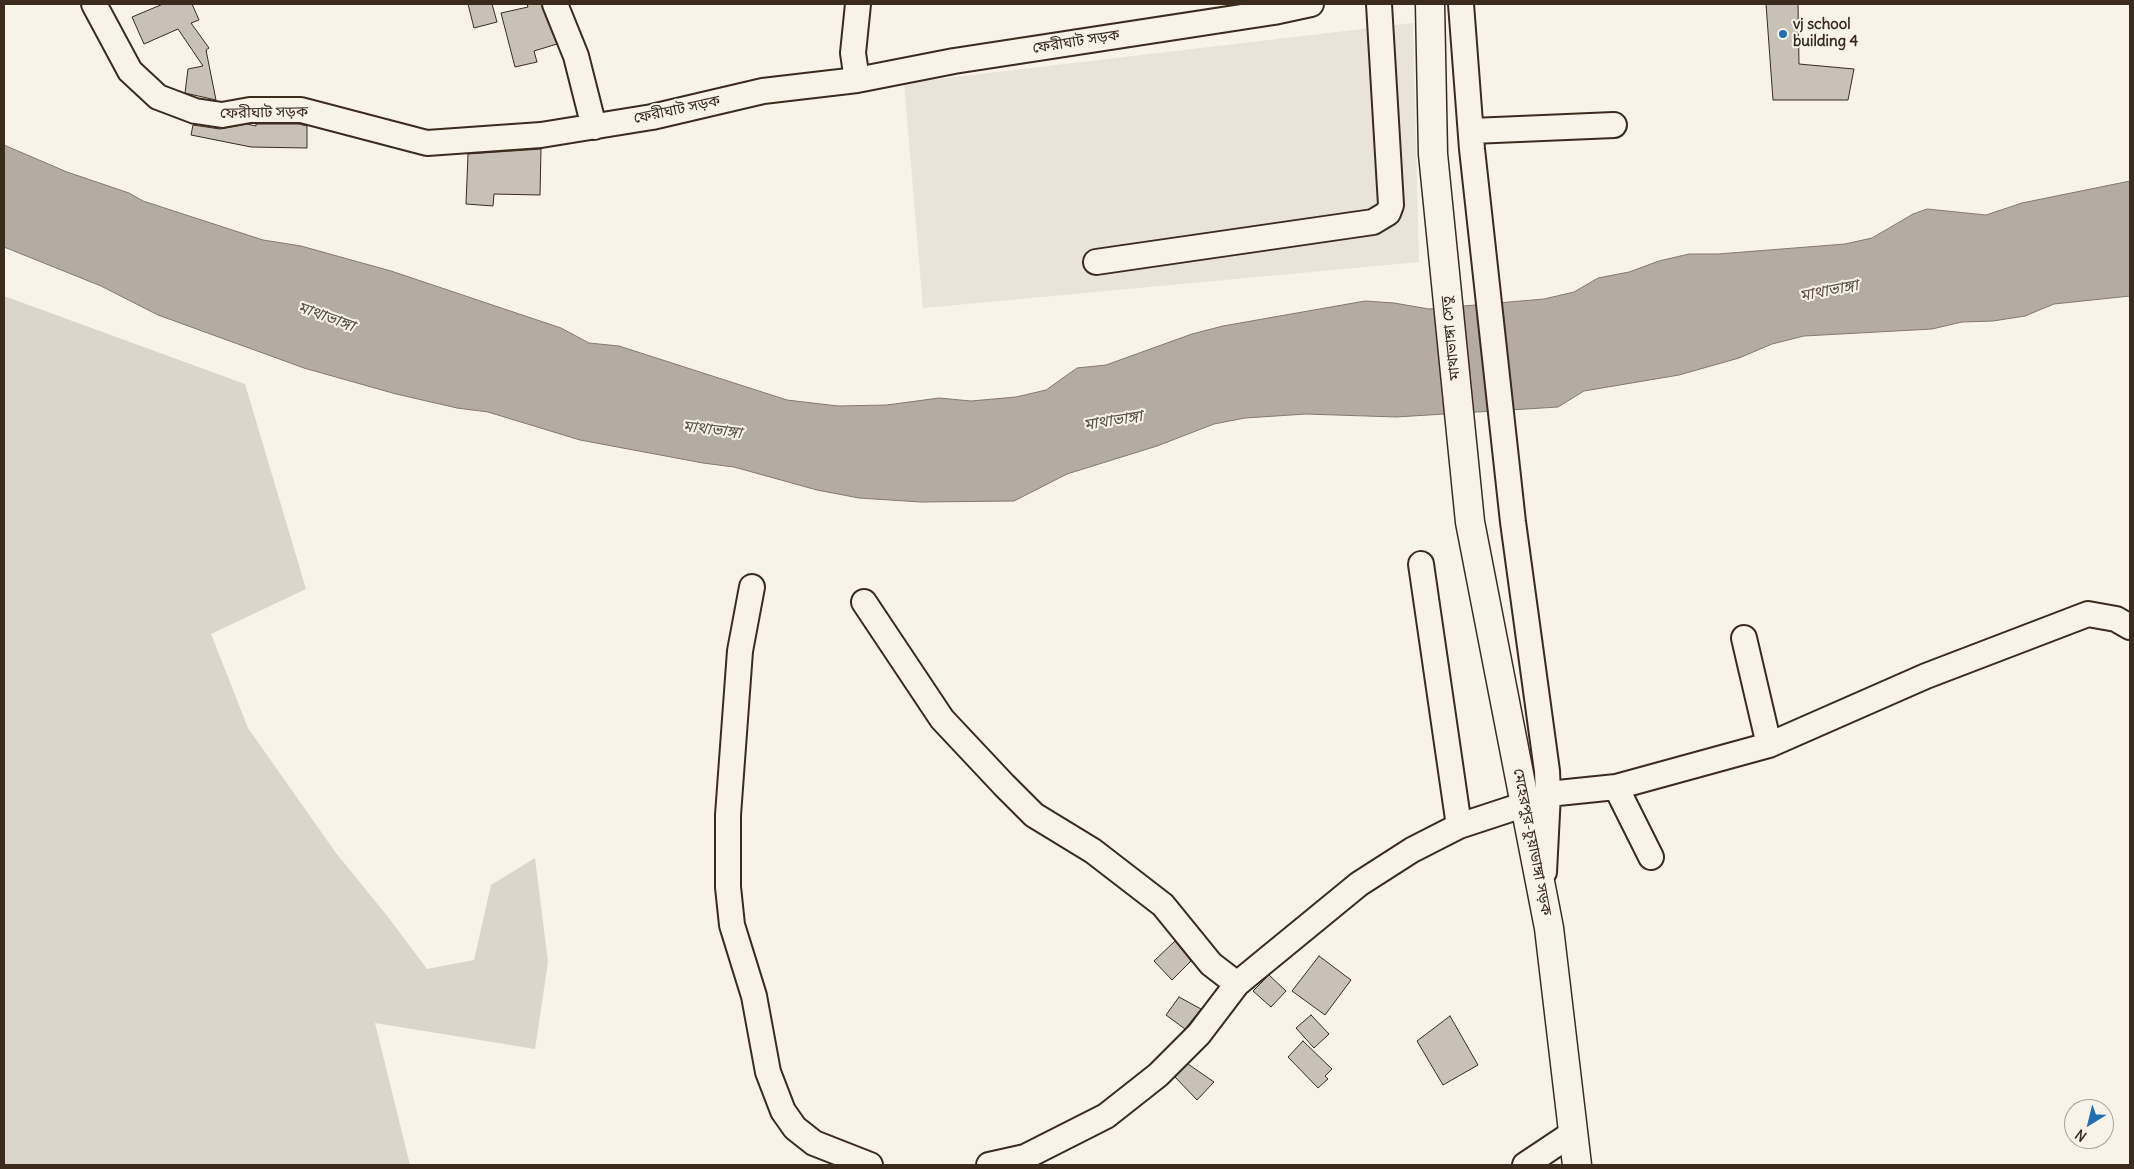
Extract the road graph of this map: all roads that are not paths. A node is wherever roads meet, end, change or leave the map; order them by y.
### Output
1 (94, 4) edge
2 (555, 4) edge
3 (858, 4) edge
4 (1311, 4) edge
5 (1380, 4) edge
6 (1430, 4) edge
7 (1461, 4) edge
8 (858, 80) junction
9 (1614, 125) dead end
10 (594, 126) junction
11 (1472, 140) junction
12 (1096, 262) dead end
13 (1470, 522) joint
14 (1421, 564) dead end
15 (752, 587) dead end
16 (864, 602) dead end
17 (2130, 627) edge
18 (1744, 638) dead end
19 (1769, 745) junction
20 (1616, 788) junction
21 (1537, 799) junction
22 (1459, 826) junction
23 (1651, 857) dead end
24 (1237, 984) junction
25 (1573, 1133) junction
26 (870, 1165) edge
27 (990, 1165) edge
28 (1525, 1165) edge
29 (1577, 1165) edge

1 - 10 street, ফেরীঘাট সড়ক
2 - 10 street
3 - 8 street
4 - 8 street, ফেরীঘাট সড়ক
5 - 12 street
6 - 13 main road, মাথাভাঙ্গা সেতু
7 - 11 street
8 - 10 street, ফেরীঘাট সড়ক
9 - 11 street
11 - 21 street
13 - 21 main road, মেহেরপুর-চুয়াডাঙ্গা সড়ক
14 - 22 street
15 - 26 street
16 - 24 street
17 - 19 street
18 - 19 street
19 - 20 street
20 - 21 street
20 - 23 street
21 - 22 street
21 - 25 main road, মেহেরপুর-চুয়াডাঙ্গা সড়ক
22 - 24 street
24 - 27 street
25 - 28 street
25 - 29 main road, মেহেরপুর-চুয়াডাঙ্গা সড়ক

